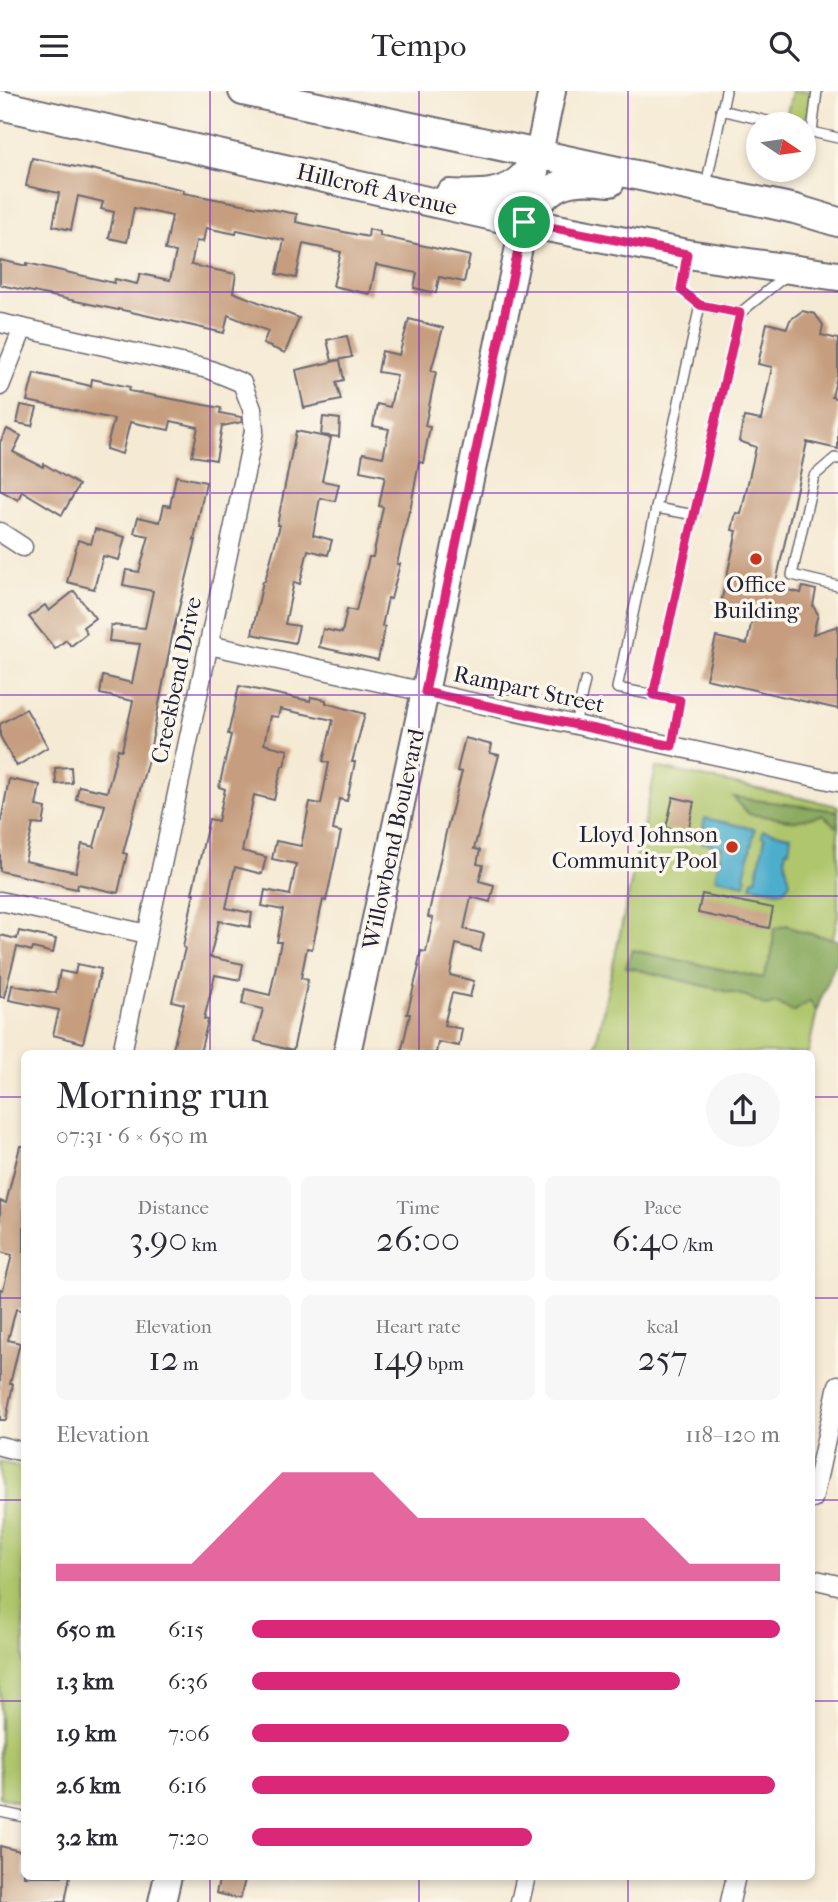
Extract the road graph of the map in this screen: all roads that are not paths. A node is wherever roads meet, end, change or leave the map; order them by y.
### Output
1 (243, 91) edge
2 (552, 91) edge
3 (726, 91) edge
4 (817, 91) edge
5 (0, 105) edge
6 (721, 110) junction
7 (812, 112) edge
8 (746, 116) edge
9 (816, 133) edge
10 (838, 138) edge
11 (538, 153) junction
12 (673, 183) junction
13 (381, 190) junction
14 (705, 190) junction
15 (524, 222) junction
16 (838, 222) edge
17 (687, 254) junction
18 (793, 270) junction
19 (838, 277) edge
20 (700, 305) junction
21 (740, 313) junction
22 (0, 323) edge
23 (23, 328) junction
24 (0, 386) edge
25 (838, 459) edge
26 (656, 508) junction
27 (695, 515) junction
28 (0, 532) edge
29 (23, 547) dead end
30 (838, 586) edge
31 (209, 645) junction
32 (585, 681) dead end
33 (425, 692) junction
34 (653, 695) junction
35 (575, 725) junction
36 (672, 746) junction
37 (838, 782) edge
38 (0, 901) edge
39 (147, 934) junction
40 (123, 1050) edge
41 (347, 1050) edge
42 (838, 1385) edge
43 (0, 1446) edge
44 (21, 1451) edge
45 (815, 1490) edge
46 (815, 1580) edge
47 (838, 1585) edge
48 (0, 1812) edge
49 (21, 1816) edge
50 (167, 1880) edge
51 (525, 1880) edge
52 (735, 1880) edge
53 (163, 1902) edge
54 (520, 1902) edge
55 (730, 1902) edge

1 - 11 main road
2 - 11 main road, Willowbend Boulevard
3 - 6 lane
4 - 7 lane
5 - 13 main road, Hillcroft Avenue
6 - 8 lane
6 - 14 lane
9 - 10 lane
11 - 12 main road
11 - 13 main road
11 - 15 main road, Willowbend Boulevard
12 - 14 main road
12 - 15 main road
13 - 15 main road, Hillcroft Avenue
14 - 16 main road
15 - 17 main road, Hillcroft Avenue
15 - 33 main road, Willowbend Boulevard
17 - 18 main road, Hillcroft Avenue
17 - 20 lane
18 - 19 main road, Hillcroft Avenue
18 - 21 lane
20 - 21 lane
20 - 26 lane
21 - 27 lane
22 - 23 street
23 - 24 street
23 - 31 street, Creekbend Drive
25 - 30 lane
26 - 27 lane
26 - 34 lane
27 - 34 lane
28 - 29 street
31 - 33 street, Rampart Street
31 - 39 street, Creekbend Drive
32 - 35 lane
33 - 35 street, Rampart Street
33 - 41 main road, Willowbend Boulevard
34 - 36 lane
35 - 36 street, Rampart Street
36 - 37 street, Rampart Street
38 - 39 street
39 - 40 street, Creekbend Drive
42 - 45 street
43 - 44 street
46 - 47 street
48 - 49 lane
50 - 53 main road
51 - 54 street
52 - 55 street

